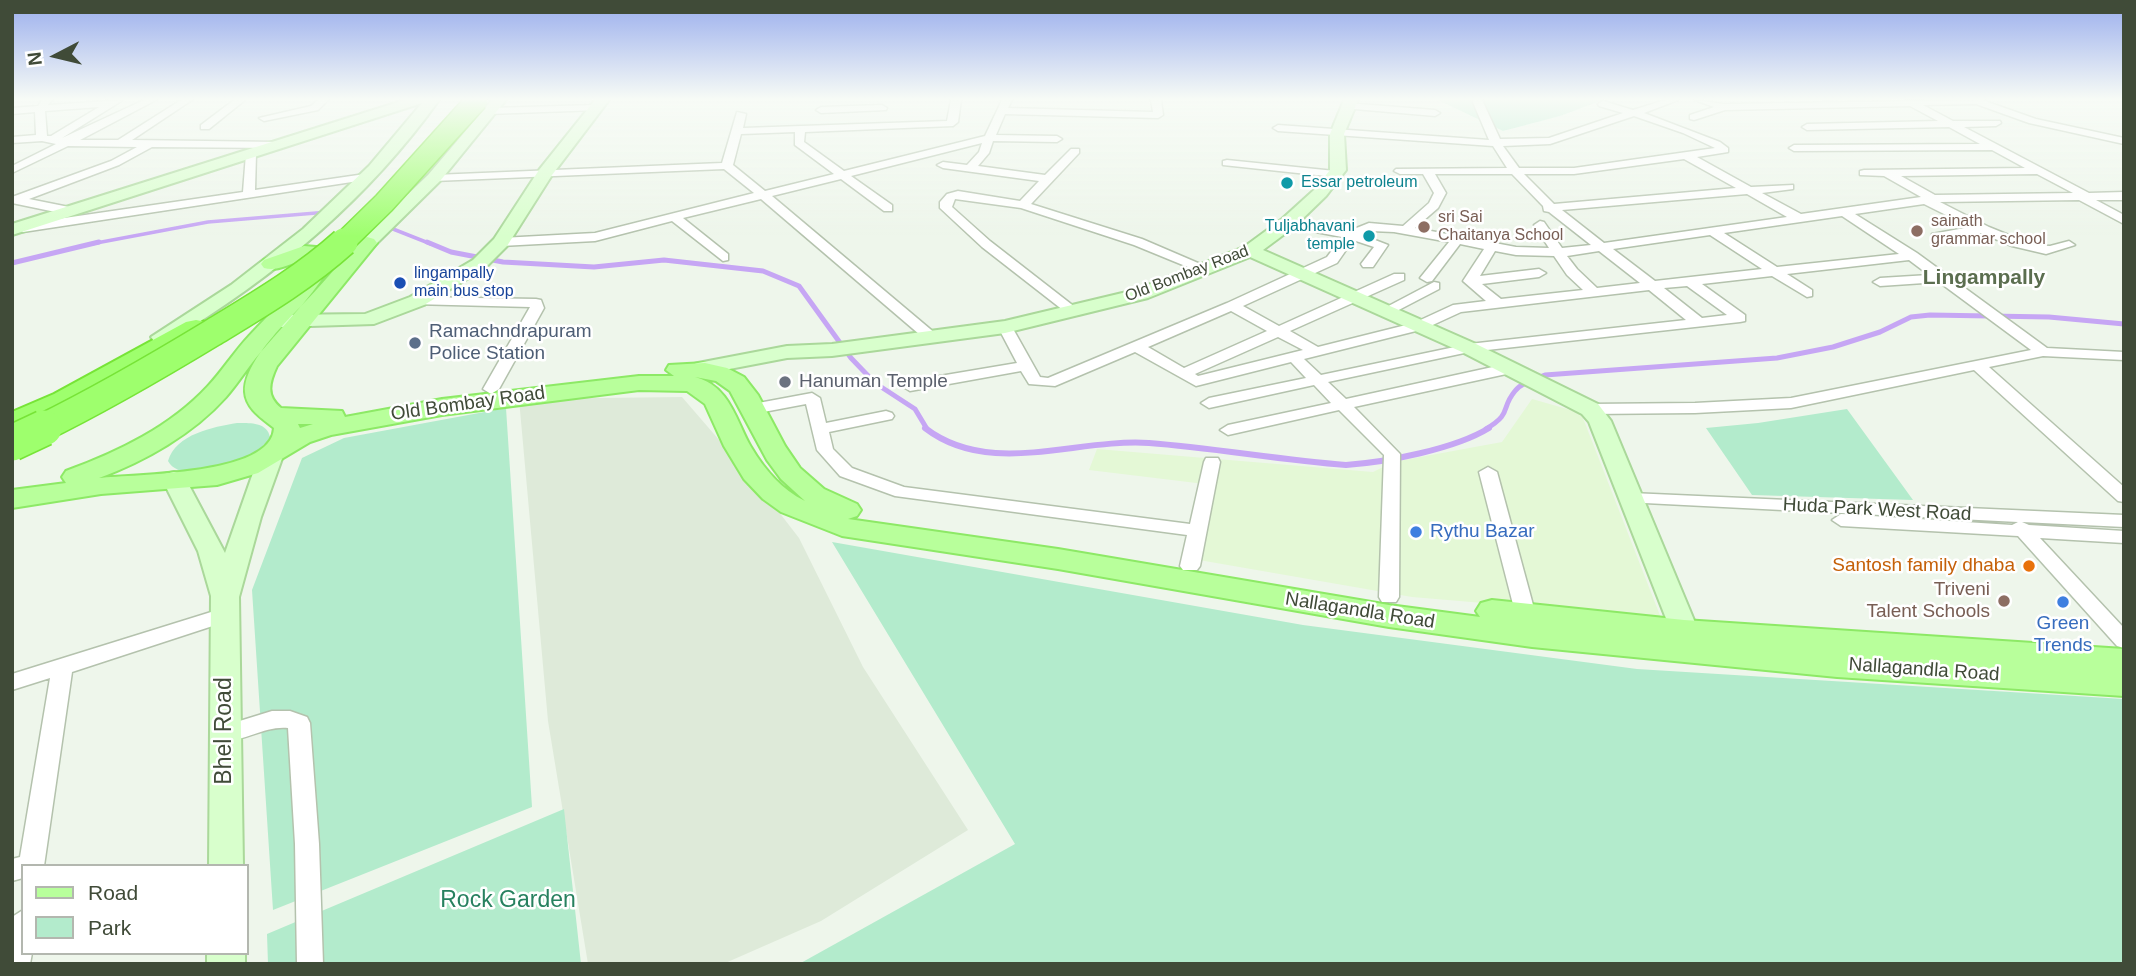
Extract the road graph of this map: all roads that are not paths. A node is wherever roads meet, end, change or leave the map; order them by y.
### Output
1 (65, 146) edge
2 (146, 146) edge
3 (277, 146) edge
4 (393, 146) edge
5 (417, 146) edge
6 (444, 146) edge
7 (461, 146) edge
8 (566, 146) edge
9 (732, 146) edge
10 (802, 146) edge
11 (958, 146) edge
12 (986, 146) edge
13 (1338, 146) edge
14 (1498, 146) edge
15 (1720, 146) edge
16 (1835, 146) edge
17 (1992, 146) edge
18 (1995, 147) junction
19 (1794, 148) dead end
20 (1840, 149) junction
21 (1075, 151) dead end
22 (251, 154) junction
23 (1685, 155) junction
24 (1227, 163) dead end
25 (943, 165) dead end
26 (727, 166) junction
27 (969, 169) junction
28 (12, 170) edge
29 (1401, 171) dead end
30 (1427, 171) junction
31 (2039, 171) junction
32 (369, 172) junction
33 (1515, 172) junction
34 (545, 173) junction
35 (1864, 173) dead end
36 (1887, 173) junction
37 (839, 174) junction
38 (1335, 174) junction
39 (434, 178) junction
40 (1048, 179) junction
41 (1789, 187) dead end
42 (1748, 189) junction
43 (249, 193) junction
44 (762, 193) junction
45 (2124, 196) edge
46 (2084, 197) junction
47 (14, 200) edge
48 (1931, 200) junction
49 (1023, 205) junction
50 (888, 208) dead end
51 (1548, 208) junction
52 (70, 211) junction
53 (1844, 212) junction
54 (673, 216) junction
55 (1800, 219) junction
56 (2124, 220) edge
57 (1288, 223) junction
58 (1540, 225) dead end
59 (14, 229) edge
60 (1983, 229) junction
61 (1406, 230) junction
62 (1711, 230) junction
63 (308, 233) junction
64 (1350, 234) junction
65 (373, 236) junction
66 (1936, 237) dead end
67 (1457, 240) junction
68 (499, 244) junction
69 (2069, 244) dead end
70 (1492, 246) junction
71 (1602, 247) junction
72 (1250, 251) junction
73 (1558, 252) junction
74 (1912, 256) junction
75 (723, 257) dead end
76 (271, 264) junction
77 (1368, 264) dead end
78 (1205, 269) junction
79 (343, 272) junction
80 (1775, 272) junction
81 (1302, 274) junction
82 (1539, 274) dead end
83 (1399, 277) dead end
84 (1943, 278) junction
85 (1470, 281) junction
86 (1691, 282) junction
87 (1880, 282) dead end
88 (1653, 286) junction
89 (305, 290) junction
90 (1595, 293) junction
91 (1807, 293) dead end
92 (1354, 297) junction
93 (417, 301) junction
94 (1497, 303) junction
95 (1232, 306) junction
96 (1073, 311) junction
97 (1386, 311) junction
98 (287, 321) junction
99 (1699, 323) junction
100 (1419, 326) junction
101 (1005, 327) junction
102 (1280, 331) junction
103 (931, 337) junction
104 (1135, 346) junction
105 (1469, 348) junction
106 (1315, 351) junction
107 (2043, 352) junction
108 (2124, 356) edge
109 (1294, 357) junction
110 (1977, 365) junction
111 (1024, 366) junction
112 (1516, 371) junction
113 (1183, 374) junction
114 (665, 376) junction
115 (1318, 380) junction
116 (727, 384) junction
117 (910, 386) dead end
118 (491, 389) junction
119 (1209, 403) dead end
120 (1345, 405) junction
121 (1590, 408) junction
122 (12, 414) edge
123 (272, 416) junction
124 (886, 416) dead end
125 (12, 424) edge
126 (820, 429) junction
127 (1228, 430) dead end
128 (12, 443) edge
129 (274, 452) junction
130 (1212, 462) dead end
131 (1488, 472) dead end
132 (174, 479) junction
133 (2124, 497) edge
134 (12, 498) edge
135 (1633, 503) junction
136 (2010, 516) junction
137 (848, 520) junction
138 (2124, 522) edge
139 (1197, 531) junction
140 (2024, 531) junction
141 (2124, 537) edge
142 (1190, 566) junction
143 (1389, 597) junction
144 (224, 606) junction
145 (1526, 615) junction
146 (2124, 641) edge
147 (1689, 642) junction
148 (2124, 661) edge
149 (62, 667) junction
150 (12, 682) edge
151 (2124, 683) edge
152 (225, 734) junction
153 (24, 864) edge
154 (226, 864) edge
155 (21, 936) edge
156 (17, 964) edge
157 (310, 964) edge

1 - 28 street
2 - 47 street
3 - 22 street
4 - 32 street
5 - 125 highway
6 - 128 highway, bridge
7 - 39 street
8 - 34 street
9 - 26 street
10 - 37 street
11 - 37 street
12 - 27 street
13 - 38 street
14 - 33 street
15 - 23 street
16 - 20 street
17 - 18 street
18 - 20 street
18 - 31 street
19 - 20 street
21 - 40 street
22 - 43 street
22 - 52 street
23 - 33 street
23 - 42 street
24 - 38 street
25 - 27 street
26 - 34 street
26 - 44 street
27 - 40 street
29 - 30 street
30 - 33 street
30 - 61 street
31 - 36 street
31 - 46 street
32 - 43 street
32 - 63 street
33 - 51 street
34 - 39 street
34 - 68 street
35 - 36 street
36 - 48 street
37 - 44 street
37 - 50 street
38 - 57 street, Old Bombay Road
39 - 65 street
40 - 49 street
41 - 42 street
42 - 51 street
42 - 55 street
43 - 59 street
44 - 54 street
44 - 103 street
45 - 46 street
46 - 48 street
46 - 56 street
47 - 52 street
48 - 53 street
48 - 60 street
49 - 78 street
49 - 96 street
51 - 71 street
52 - 59 street
53 - 55 street
53 - 74 street
54 - 68 street
54 - 75 street
55 - 62 street
57 - 64 street
57 - 72 street, Old Bombay Road
58 - 73 street
60 - 66 street
60 - 69 street
61 - 64 street
61 - 67 street
62 - 71 street
62 - 80 street
63 - 65 main road
63 - 76 street
64 - 77 street
64 - 81 street
65 - 79 main road
67 - 70 street
67 - 97 street
68 - 93 street
70 - 73 street
70 - 85 street
71 - 73 street
71 - 88 street
72 - 78 street, Old Bombay Road
72 - 81 street
73 - 90 street
74 - 80 street
74 - 84 street
76 - 89 main road
76 - 122 street
78 - 96 street, Old Bombay Road
79 - 89 main road
79 - 98 main road
80 - 86 street
80 - 91 street
81 - 92 street
81 - 95 street
82 - 85 street
83 - 92 street
84 - 87 street
84 - 107 street
85 - 94 street
86 - 88 street
86 - 99 street
88 - 90 street
88 - 99 street
89 - 98 main road
90 - 94 street
92 - 97 street
92 - 102 street
93 - 98 street
93 - 118 street
94 - 100 street
95 - 102 street
95 - 104 street
96 - 101 street, Old Bombay Road
97 - 100 street
98 - 123 main road
98 - 134 main road
99 - 105 street
100 - 105 street
100 - 106 street
101 - 103 street, Old Bombay Road
101 - 111 street
102 - 106 street
102 - 113 street
103 - 116 street, Old Bombay Road
104 - 111 street
104 - 113 street
105 - 112 street
105 - 115 street
106 - 109 street
107 - 108 street
107 - 110 street
109 - 113 street
109 - 115 street
110 - 121 street
110 - 133 street
111 - 117 street
112 - 120 street
112 - 121 street
114 - 116 main road
114 - 118 main road, Old Bombay Road
114 - 129 main road, Old Bombay Road
114 - 137 main road, Nallagandla Road
115 - 119 street
115 - 120 street
116 - 126 street
116 - 137 main road, Nallagandla Road
118 - 123 main road, Old Bombay Road
120 - 127 street
120 - 143 street
121 - 135 street
123 - 129 main road
124 - 126 street
126 - 139 street
129 - 132 main road, Old Bombay Road
129 - 144 street
130 - 139 street
131 - 145 street
132 - 134 main road, Old Bombay Road
132 - 144 street
135 - 136 street, Huda Park West Road
135 - 140 street, Huda Park West Road
135 - 147 street
136 - 138 street, Huda Park West Road
136 - 140 street
137 - 142 main road, Nallagandla Road
137 - 147 main road, Nallagandla Road
139 - 142 street
140 - 141 street, Huda Park West Road
140 - 146 street
142 - 143 main road, Nallagandla Road
143 - 145 main road, Nallagandla Road
144 - 149 street
144 - 152 street, Bhel Road
145 - 147 main road, Nallagandla Road
147 - 148 main road, Nallagandla Road
147 - 151 main road, Nallagandla Road
149 - 150 street
149 - 153 street
152 - 154 street, Bhel Road
152 - 157 street
155 - 156 street

